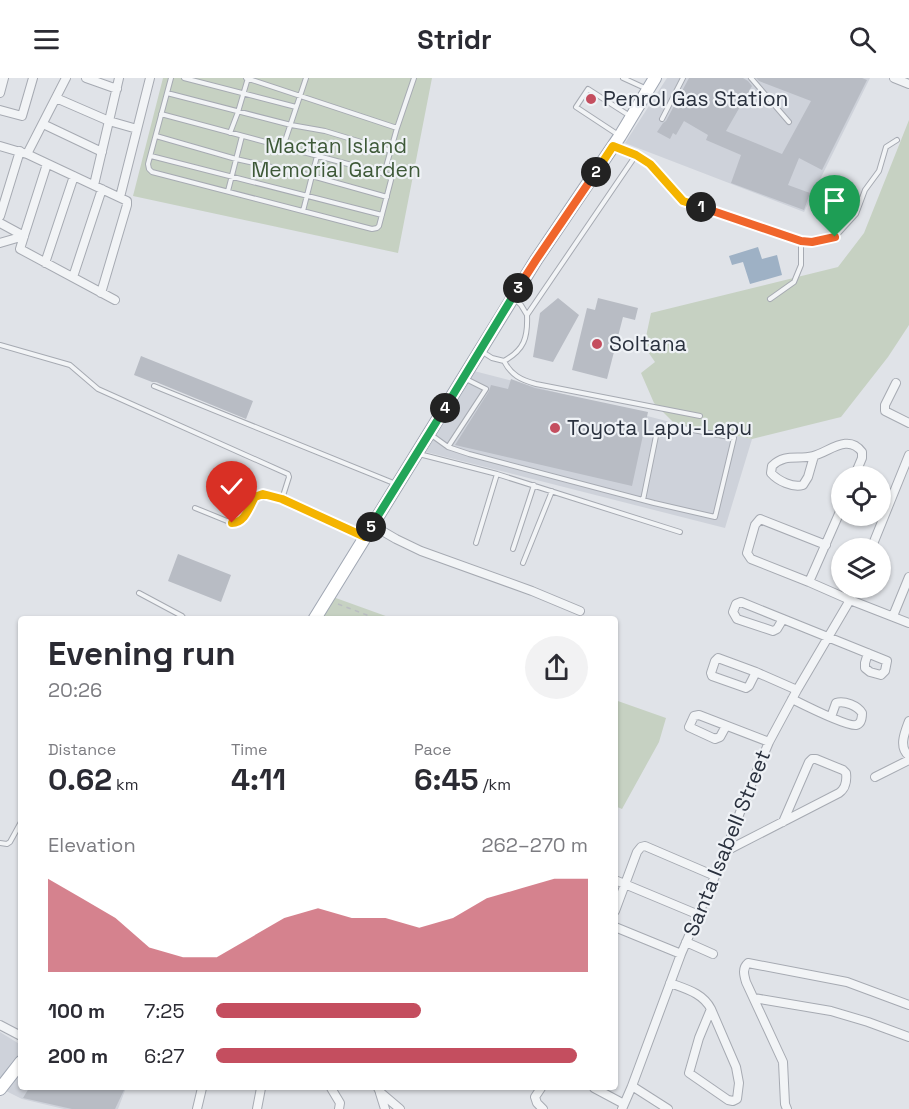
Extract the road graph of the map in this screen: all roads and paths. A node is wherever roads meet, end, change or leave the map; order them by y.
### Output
1 (4, 78) edge
2 (33, 78) edge
3 (66, 78) edge
4 (86, 78) edge
5 (119, 78) edge
6 (150, 78) edge
7 (171, 78) edge
8 (184, 78) edge
9 (247, 78) edge
10 (306, 78) edge
11 (414, 78) edge
12 (623, 78) edge
13 (655, 78) edge
14 (683, 78) edge
15 (752, 78) edge
16 (894, 78) edge
17 (909, 84) edge
18 (117, 89) junction
19 (648, 89) junction
20 (0, 93) edge
21 (167, 93) junction
22 (243, 93) junction
23 (299, 95) junction
24 (56, 98) junction
25 (296, 107) junction
26 (0, 110) edge
27 (238, 111) junction
28 (161, 114) junction
29 (632, 117) junction
30 (662, 119) dead end
31 (109, 121) junction
32 (789, 122) dead end
33 (43, 124) junction
34 (291, 125) junction
35 (397, 128) junction
36 (137, 129) junction
37 (230, 133) junction
38 (156, 136) junction
39 (242, 136) junction
40 (897, 140) dead end
41 (617, 141) junction
42 (0, 146) edge
43 (283, 147) junction
44 (391, 151) junction
45 (24, 152) junction
46 (102, 152) junction
47 (636, 155) junction
48 (151, 156) junction
49 (316, 156) junction
50 (236, 159) junction
51 (47, 164) junction
52 (384, 174) junction
53 (74, 176) junction
54 (232, 176) junction
55 (312, 176) junction
56 (98, 187) junction
57 (228, 191) junction
58 (3, 193) edge
59 (307, 195) junction
60 (120, 197) junction
61 (387, 197) junction
62 (303, 211) junction
63 (382, 215) junction
64 (0, 216) edge
65 (0, 223) edge
66 (24, 236) junction
67 (801, 241) junction
68 (0, 243) edge
69 (45, 263) junction
70 (73, 278) junction
71 (101, 293) junction
72 (513, 297) junction
73 (770, 299) dead end
74 (115, 300) dead end
75 (527, 315) junction
76 (0, 345) edge
77 (480, 350) junction
78 (504, 361) junction
79 (464, 377) junction
80 (896, 383) dead end
81 (154, 386) dead end
82 (700, 416) dead end
83 (909, 423) edge
84 (429, 434) junction
85 (448, 447) junction
86 (416, 454) junction
87 (909, 455) edge
88 (814, 456) junction
89 (859, 466) edge
90 (498, 474) junction
91 (397, 485) junction
92 (534, 485) junction
93 (552, 491) junction
94 (282, 499) junction
95 (643, 500) junction
96 (195, 508) dead end
97 (372, 525) junction
98 (834, 526) edge
99 (680, 532) dead end
100 (365, 537) junction
101 (875, 538) edge
102 (476, 543) dead end
103 (826, 545) junction
104 (513, 549) dead end
105 (524, 563) dead end
106 (909, 577) edge
107 (809, 582) junction
108 (139, 593) dead end
109 (326, 599) junction
110 (850, 600) junction
111 (580, 611) dead end
112 (178, 616) edge
113 (316, 616) edge
114 (370, 616) edge
115 (893, 616) junction
116 (783, 620) junction
117 (909, 623) edge
118 (828, 637) junction
119 (867, 653) dead end
120 (756, 672) junction
121 (797, 690) junction
122 (792, 699) junction
123 (831, 717) dead end
124 (909, 721) edge
125 (726, 726) dead end
126 (769, 742) junction
127 (909, 756) edge
128 (909, 760) edge
129 (875, 777) dead end
130 (783, 822) junction
131 (18, 827) edge
132 (0, 843) edge
133 (726, 851) junction
134 (715, 876) junction
135 (618, 881) edge
136 (625, 884) junction
137 (618, 903) edge
138 (699, 915) junction
139 (618, 928) edge
140 (687, 942) junction
141 (681, 954) junction
142 (713, 954) dead end
143 (670, 983) junction
144 (754, 998) junction
145 (909, 1005) edge
146 (711, 1009) junction
147 (0, 1026) edge
148 (18, 1035) edge
149 (909, 1037) edge
150 (18, 1066) edge
151 (632, 1086) junction
152 (0, 1089) edge
153 (202, 1090) edge
154 (261, 1090) edge
155 (332, 1090) edge
156 (380, 1090) edge
157 (381, 1090) edge
158 (540, 1090) edge
159 (597, 1090) edge
160 (623, 1106) edge
161 (197, 1109) edge
162 (258, 1109) edge
163 (339, 1109) edge
164 (385, 1109) edge
165 (400, 1109) edge
166 (543, 1109) edge
167 (668, 1109) edge
168 (787, 1109) edge

1 - 20 street
2 - 26 street
3 - 24 street
4 - 18 street
5 - 18 street
6 - 36 street
7 - 21 lane
8 - 22 lane
9 - 22 lane
9 - 23 lane
10 - 23 lane
11 - 35 lane
12 - 19 lane
13 - 19 main road
14 - 30 lane
15 - 32 lane
16 - 17 street
18 - 31 street
19 - 29 main road
21 - 27 lane
21 - 28 lane
22 - 25 lane
22 - 27 lane
23 - 25 lane
23 - 35 lane
24 - 31 street
24 - 33 street
25 - 34 lane
27 - 34 lane
27 - 37 lane
28 - 37 lane
28 - 38 lane
29 - 41 main road
29 - 41 lane
31 - 36 street
31 - 46 street
33 - 45 street
33 - 46 street
34 - 43 lane
34 - 44 lane
35 - 44 lane
36 - 60 street
37 - 39 lane
38 - 48 lane
38 - 50 lane
39 - 43 lane
39 - 50 lane
40 - 67 lane
41 - 47 lane
41 - 72 main road
42 - 45 street
43 - 49 lane
44 - 52 lane
45 - 51 street
45 - 58 street
46 - 56 street
47 - 67 lane
47 - 75 lane
48 - 54 lane
48 - 57 lane
49 - 52 lane
49 - 55 lane
50 - 54 lane
50 - 55 lane
51 - 53 street
51 - 66 street
52 - 61 lane
53 - 56 street
53 - 69 street
54 - 57 lane
54 - 59 lane
55 - 59 lane
55 - 61 lane
56 - 60 street
56 - 70 street
57 - 62 lane
58 - 64 street
59 - 62 lane
59 - 63 lane
60 - 71 street
61 - 63 lane
62 - 63 lane
65 - 66 street
66 - 68 street
66 - 69 street
67 - 73 lane
69 - 70 street
70 - 71 street
71 - 74 street
72 - 75 lane
72 - 77 main road
75 - 78 lane
76 - 94 lane
77 - 78 lane
77 - 79 main road
78 - 82 lane
79 - 84 main road
79 - 85 lane
80 - 83 street
81 - 91 lane
84 - 85 lane
84 - 86 main road
85 - 95 lane
86 - 90 lane
86 - 91 main road
87 - 101 street
88 - 88 street
88 - 89 street
90 - 92 lane
90 - 102 lane
91 - 97 main road
92 - 93 lane
92 - 104 lane
93 - 99 lane
93 - 105 lane
94 - 96 lane
94 - 100 lane
95 - 95 lane
97 - 100 main road
97 - 111 street
98 - 103 street
100 - 109 main road
103 - 107 street
103 - 107 street
106 - 115 street
107 - 110 street
108 - 112 lane
109 - 113 main road
109 - 114 path
110 - 115 street
110 - 118 street, Santa Isabell Street
115 - 117 street
116 - 116 street
116 - 118 street
118 - 119 street
118 - 121 street, Santa Isabell Street
120 - 120 street
120 - 121 street
121 - 122 street, Santa Isabell Street
122 - 123 street
122 - 126 street, Santa Isabell Street
124 - 127 street
125 - 126 street
126 - 133 street, Santa Isabell Street
128 - 129 street
130 - 130 street
130 - 133 street
131 - 132 lane
133 - 134 street, Santa Isabell Street
134 - 136 street
134 - 138 street, Santa Isabell Street
135 - 136 street
136 - 137 street
136 - 138 street
138 - 140 street, Santa Isabell Street
139 - 141 street
140 - 141 street, Santa Isabell Street
140 - 142 street
141 - 143 street, Santa Isabell Street
143 - 146 street
143 - 151 street, Santa Isabell Street
144 - 145 street
144 - 149 street
144 - 168 street
146 - 146 street
147 - 148 street
150 - 152 main road
151 - 160 street, Santa Isabell Street
151 - 167 street
153 - 161 street
154 - 162 street
155 - 163 street
156 - 164 street
157 - 165 street
158 - 166 street
159 - 160 street

